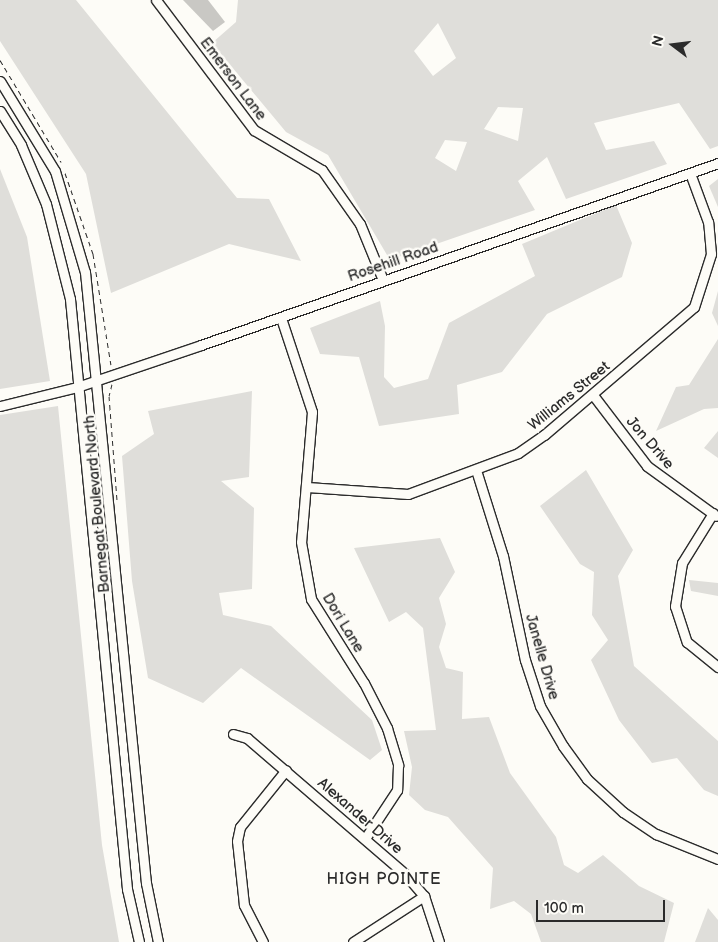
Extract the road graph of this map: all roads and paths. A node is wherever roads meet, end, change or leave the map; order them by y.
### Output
1 (156, 0) edge
2 (0, 81) edge
3 (0, 111) edge
4 (718, 163) edge
5 (690, 173) junction
6 (383, 280) junction
7 (281, 318) junction
8 (108, 352) dead end
9 (109, 358) junction
10 (105, 361) dead end
11 (111, 366) dead end
12 (99, 379) junction
13 (112, 383) dead end
14 (77, 387) junction
15 (593, 395) junction
16 (0, 406) edge
17 (111, 424) dead end
18 (476, 470) junction
19 (307, 487) junction
20 (715, 515) edge
21 (718, 667) edge
22 (233, 734) dead end
23 (286, 770) junction
24 (366, 837) junction
25 (718, 859) edge
26 (424, 896) junction
27 (139, 942) edge
28 (158, 942) edge
29 (263, 942) edge
30 (353, 942) edge
31 (439, 942) edge

1 - 6 street, Emerson Lane
2 - 12 street, Barnegat Boulevard North
3 - 14 street, Barnegat Boulevard North
4 - 5 street, Rosehill Road
5 - 6 street, Rosehill Road
5 - 15 street, Williams Street
6 - 7 street, Rosehill Road
7 - 12 street, Rosehill Road
7 - 19 street, Dori Lane
8 - 9 path
9 - 10 path
9 - 11 path
12 - 14 street, Rosehill Road
12 - 28 street, Barnegat Boulevard North
13 - 17 path
14 - 16 street, Rosehill Road
14 - 27 street, Barnegat Boulevard North
15 - 18 street, Williams Street
15 - 20 street, Jon Drive
18 - 19 street, Williams Street
18 - 25 street, Janelle Drive
19 - 24 street, Dori Lane
20 - 21 street
22 - 23 street, Alexander Drive
23 - 24 street, Alexander Drive
23 - 29 street
24 - 26 street, Alexander Drive
26 - 30 street
26 - 31 street, Alexander Drive

